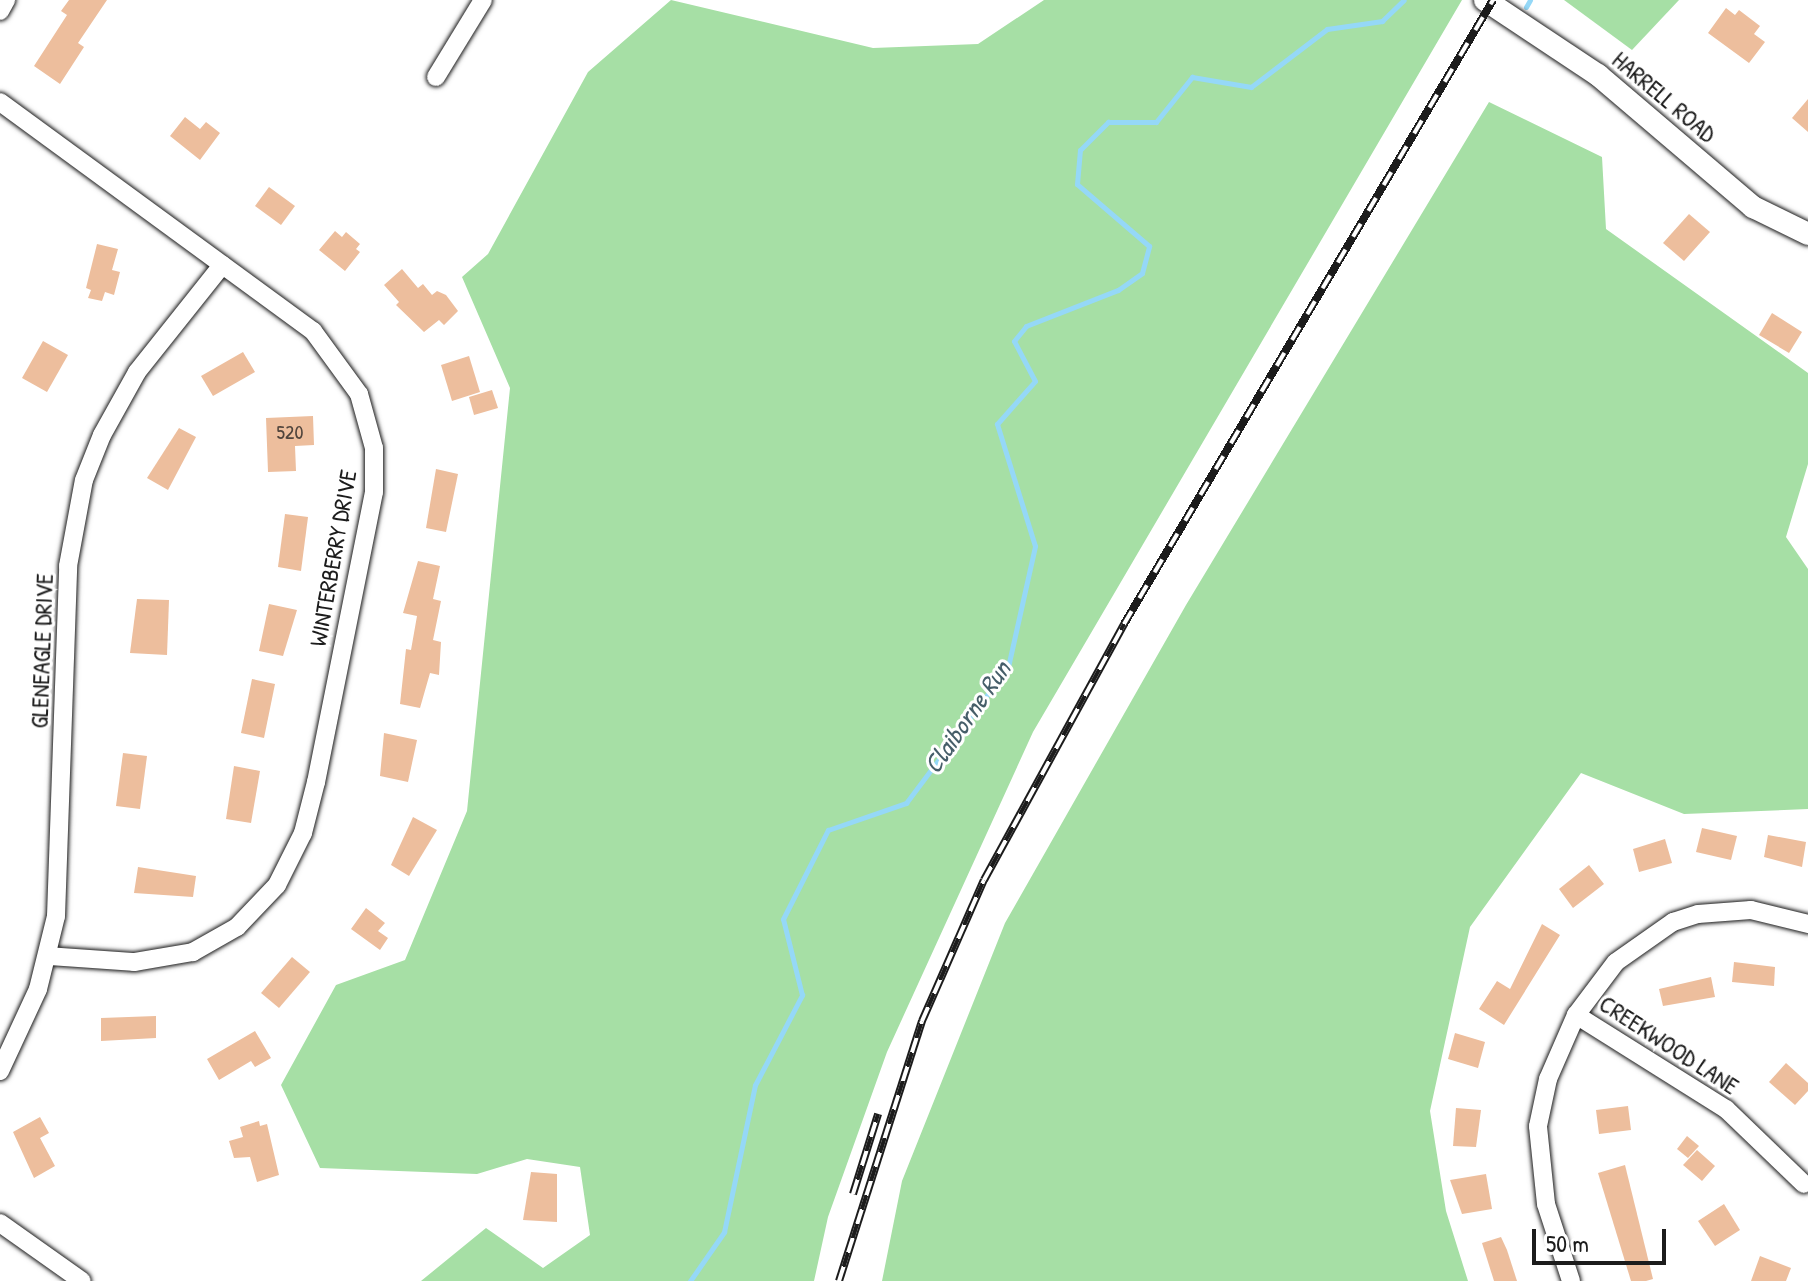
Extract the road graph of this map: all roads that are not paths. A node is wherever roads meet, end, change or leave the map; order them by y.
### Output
1 (6, 0) edge
2 (483, 0) edge
3 (1485, 0) edge
4 (0, 11) edge
5 (436, 77) dead end
6 (0, 102) edge
7 (1808, 234) edge
8 (222, 265) junction
9 (1808, 924) edge
10 (48, 956) junction
11 (1576, 1015) junction
12 (0, 1071) edge
13 (1804, 1184) dead end
14 (0, 1223) edge
15 (82, 1281) edge
16 (1571, 1281) edge

1 - 4 street
2 - 5 street
3 - 7 street, HARRELL ROAD
6 - 8 street, WINTERBERRY DRIVE
8 - 10 street, GLENEAGLE DRIVE
8 - 10 street, WINTERBERRY DRIVE
9 - 11 street
10 - 12 street, GLENEAGLE DRIVE
11 - 13 street, CREEKWOOD LANE
11 - 16 street
14 - 15 street

